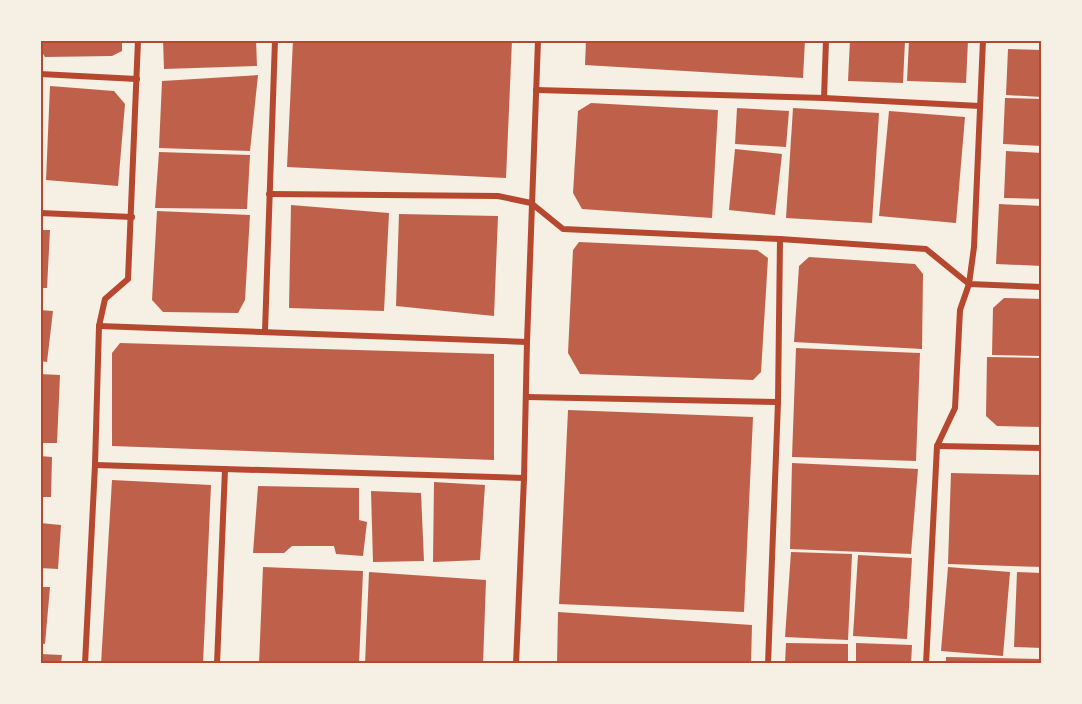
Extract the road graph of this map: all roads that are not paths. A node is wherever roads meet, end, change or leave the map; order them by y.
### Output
1 (138, 40) edge
2 (275, 40) edge
3 (538, 40) edge
4 (826, 40) edge
5 (982, 40) edge
6 (40, 74) edge
7 (136, 79) junction
8 (536, 90) junction
9 (824, 98) junction
10 (980, 106) junction
11 (268, 194) junction
12 (531, 203) junction
13 (40, 213) edge
14 (132, 217) junction
15 (780, 239) junction
16 (969, 284) junction
17 (1041, 286) edge
18 (99, 326) junction
19 (265, 331) junction
20 (527, 342) junction
21 (527, 397) junction
22 (778, 402) junction
23 (937, 446) junction
24 (1041, 448) edge
25 (95, 465) junction
26 (225, 469) junction
27 (524, 478) junction
28 (85, 663) edge
29 (217, 663) edge
30 (516, 663) edge
31 (768, 663) edge
32 (926, 663) edge

1 - 7 street
2 - 11 street
3 - 8 street
4 - 9 street
5 - 10 street
6 - 7 street
7 - 14 street
8 - 9 street
8 - 12 street
9 - 10 street
10 - 16 street
11 - 12 street
11 - 19 street
12 - 15 street
12 - 20 street
13 - 14 street
14 - 18 street
15 - 16 street
15 - 22 street
16 - 17 street
16 - 23 street
18 - 19 street
18 - 25 street
19 - 20 street
20 - 21 street
21 - 22 street
21 - 27 street
22 - 31 street
23 - 24 street
23 - 32 street
25 - 26 street
25 - 28 street
26 - 27 street
26 - 29 street
27 - 30 street

